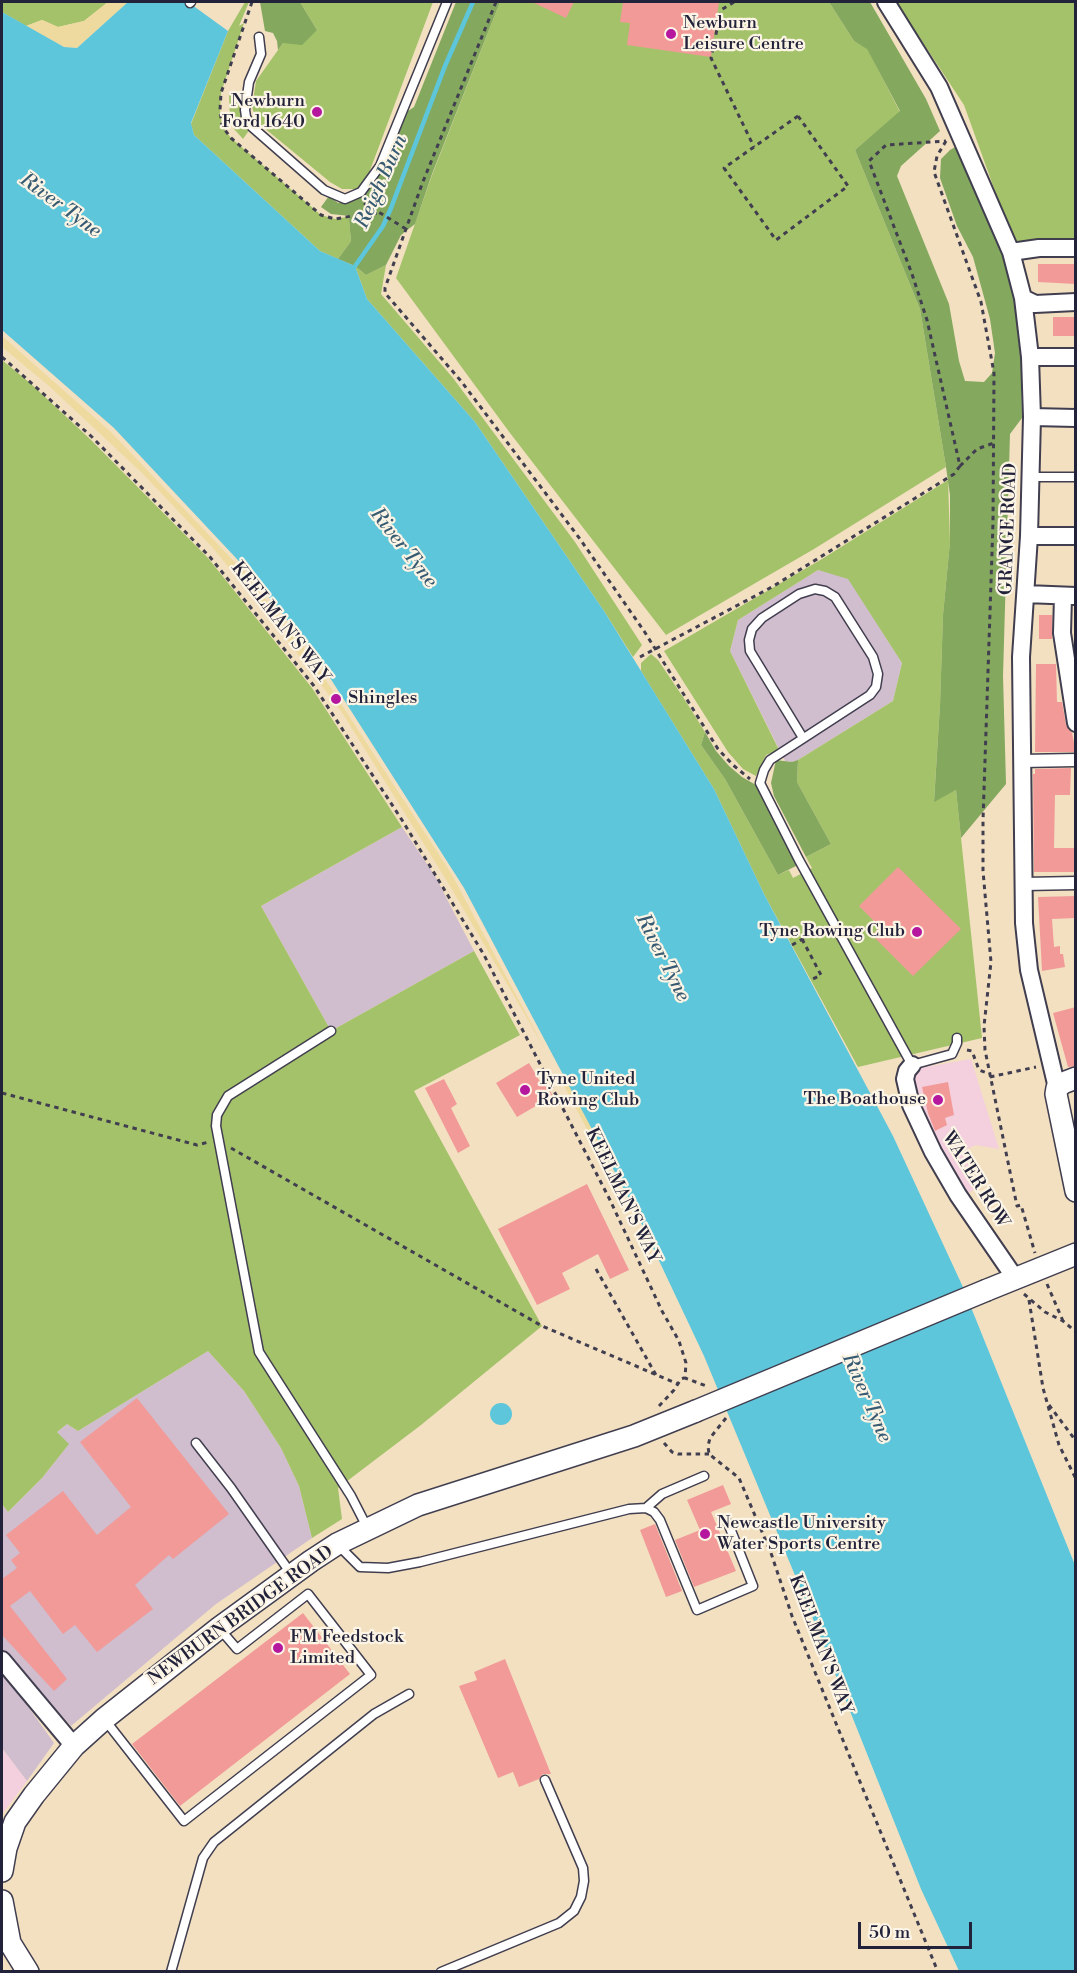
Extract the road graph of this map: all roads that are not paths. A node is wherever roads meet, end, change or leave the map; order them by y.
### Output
1 (447, 2) edge
2 (886, 2) edge
3 (259, 37) dead end
4 (1076, 248) edge
5 (1011, 252) junction
6 (1023, 298) junction
7 (1076, 302) edge
8 (1030, 357) junction
9 (1076, 357) edge
10 (1032, 417) junction
11 (1076, 417) edge
12 (1031, 477) junction
13 (1076, 477) edge
14 (1029, 536) junction
15 (1076, 536) edge
16 (1026, 594) junction
17 (1069, 596) edge
18 (1076, 723) edge
19 (803, 738) junction
20 (1076, 760) edge
21 (1021, 761) junction
22 (1076, 883) edge
23 (1024, 884) junction
24 (332, 1031) dead end
25 (957, 1038) dead end
26 (912, 1065) junction
27 (1066, 1083) edge
28 (1076, 1191) edge
29 (1076, 1254) edge
30 (1016, 1278) junction
31 (196, 1443) dead end
32 (704, 1476) dead end
33 (646, 1508) junction
34 (728, 1523) dead end
35 (369, 1529) junction
36 (337, 1544) junction
37 (293, 1575) junction
38 (219, 1628) junction
39 (2, 1661) edge
40 (409, 1694) dead end
41 (104, 1719) junction
42 (74, 1746) junction
43 (545, 1780) dead end
44 (2, 1871) edge
45 (2, 1901) edge
46 (2, 1911) edge
47 (28, 1971) edge
48 (171, 1971) edge
49 (441, 1971) edge

1 - 3 lane
2 - 5 street, GRANGE ROAD
4 - 5 street
5 - 6 street, GRANGE ROAD
6 - 7 street
6 - 8 street, GRANGE ROAD
8 - 9 street
8 - 10 street, GRANGE ROAD
10 - 11 street
10 - 12 street, GRANGE ROAD
12 - 13 lane
12 - 14 street, GRANGE ROAD
14 - 15 street
14 - 16 street, GRANGE ROAD
16 - 17 street
16 - 21 street, GRANGE ROAD
17 - 18 street
19 - 19 lane
19 - 26 lane
20 - 21 street
21 - 23 street, GRANGE ROAD
22 - 23 street
23 - 27 street, GRANGE ROAD
24 - 35 lane
25 - 26 lane
26 - 30 street, WATER ROW
27 - 28 street
29 - 30 street
30 - 35 street, NEWBURN BRIDGE ROAD, bridge
31 - 37 lane
32 - 33 lane
33 - 34 lane
33 - 36 lane
35 - 36 street, NEWBURN BRIDGE ROAD
36 - 37 street, NEWBURN BRIDGE ROAD
37 - 38 street, NEWBURN BRIDGE ROAD
38 - 41 street, NEWBURN BRIDGE ROAD
38 - 41 lane
39 - 42 street
40 - 48 lane
41 - 42 street, NEWBURN BRIDGE ROAD
42 - 44 street, NEWBURN BRIDGE ROAD
43 - 49 lane
45 - 46 street
46 - 47 street

